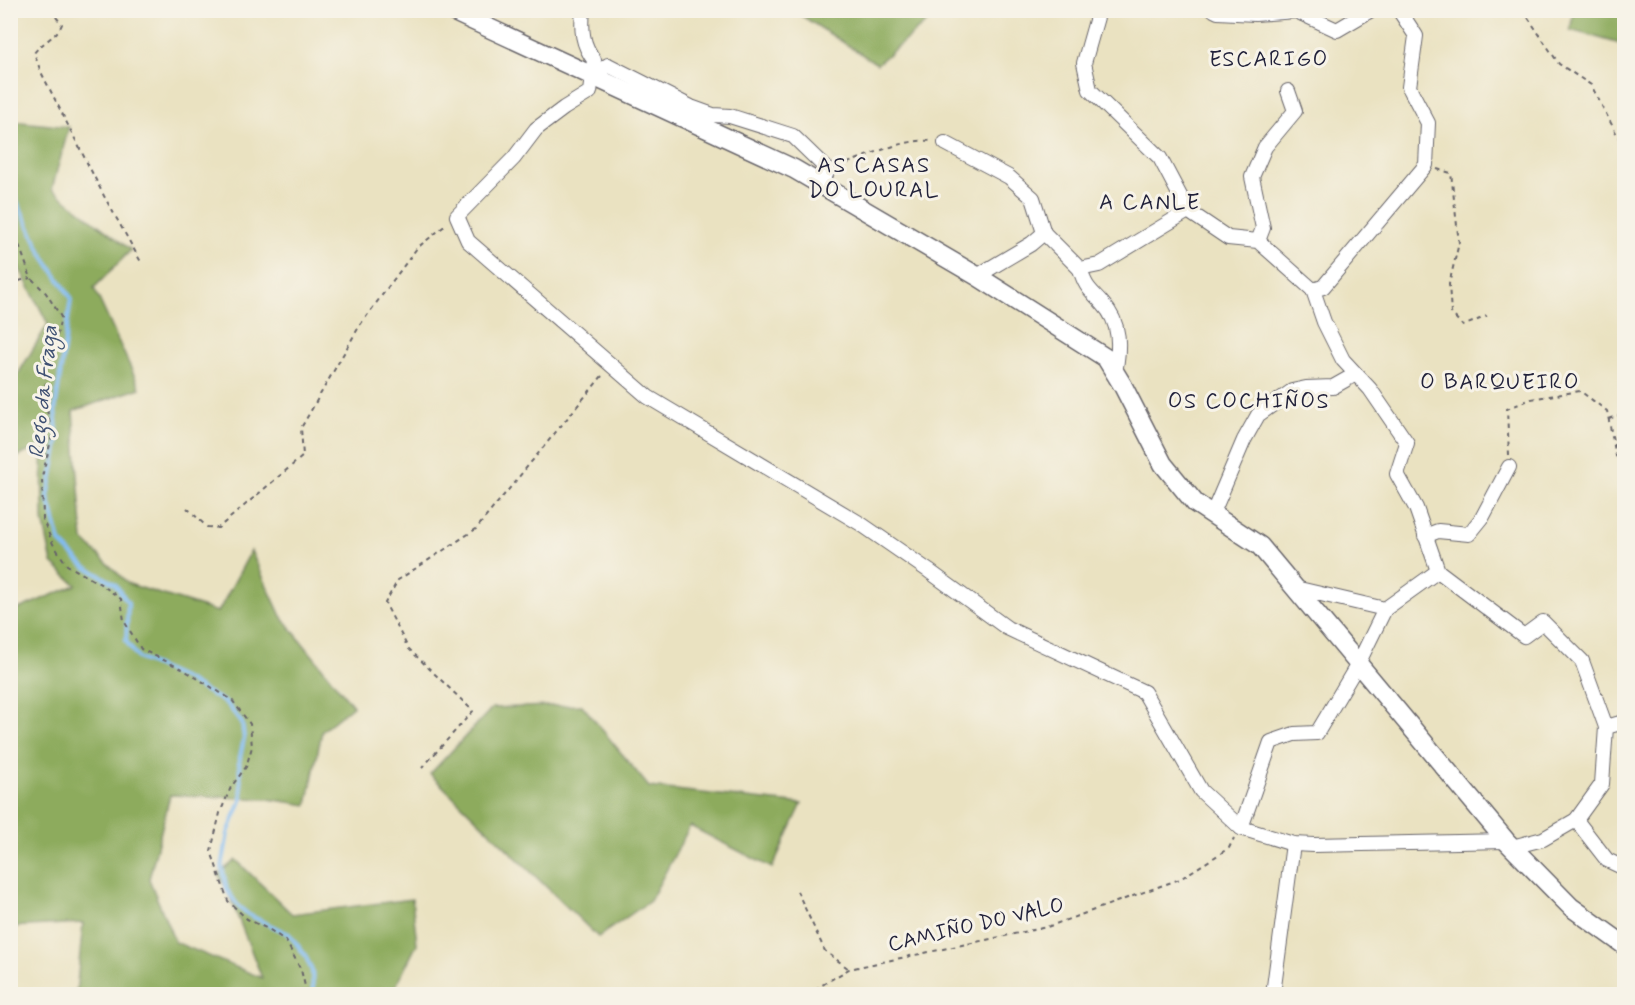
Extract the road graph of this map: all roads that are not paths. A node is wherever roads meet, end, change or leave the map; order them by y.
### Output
1 (450, 10) edge
2 (583, 10) edge
3 (1100, 10) edge
4 (1214, 10) edge
5 (1371, 10) edge
6 (1400, 10) edge
7 (592, 77) junction
8 (1288, 91) dead end
9 (945, 142) road end
10 (824, 177) junction
11 (1188, 211) junction
12 (1044, 233) junction
13 (1258, 241) junction
14 (1080, 269) junction
15 (977, 276) junction
16 (1313, 290) junction
17 (1115, 372) junction
18 (1356, 374) junction
19 (1509, 467) road end
20 (1212, 515) junction
21 (1425, 536) junction
22 (1438, 571) junction
23 (1295, 588) junction
24 (1385, 609) junction
25 (1358, 664) junction
26 (1624, 722) edge
27 (1606, 727) junction
28 (1576, 820) junction
29 (1241, 828) junction
30 (1293, 844) junction
31 (1509, 844) junction
32 (1624, 868) edge
33 (1624, 945) edge
34 (1273, 994) edge

1 - 7 street
2 - 7 street
3 - 11 street
4 - 5 street
6 - 16 street
7 - 10 street
7 - 10 street
7 - 29 street
8 - 13 street
9 - 12 street
10 - 15 street
11 - 13 street
11 - 14 street
12 - 14 street
12 - 15 street
13 - 16 street
14 - 17 street
15 - 17 street
16 - 18 street
17 - 20 street
18 - 20 street
18 - 21 street
19 - 21 street
20 - 23 street
21 - 22 street
22 - 24 street
22 - 27 street
23 - 24 street
23 - 25 street
24 - 25 street
25 - 29 street
25 - 31 street
26 - 27 street
27 - 28 street
28 - 31 street
28 - 32 street
29 - 30 street
30 - 31 street
30 - 34 street
31 - 33 street

